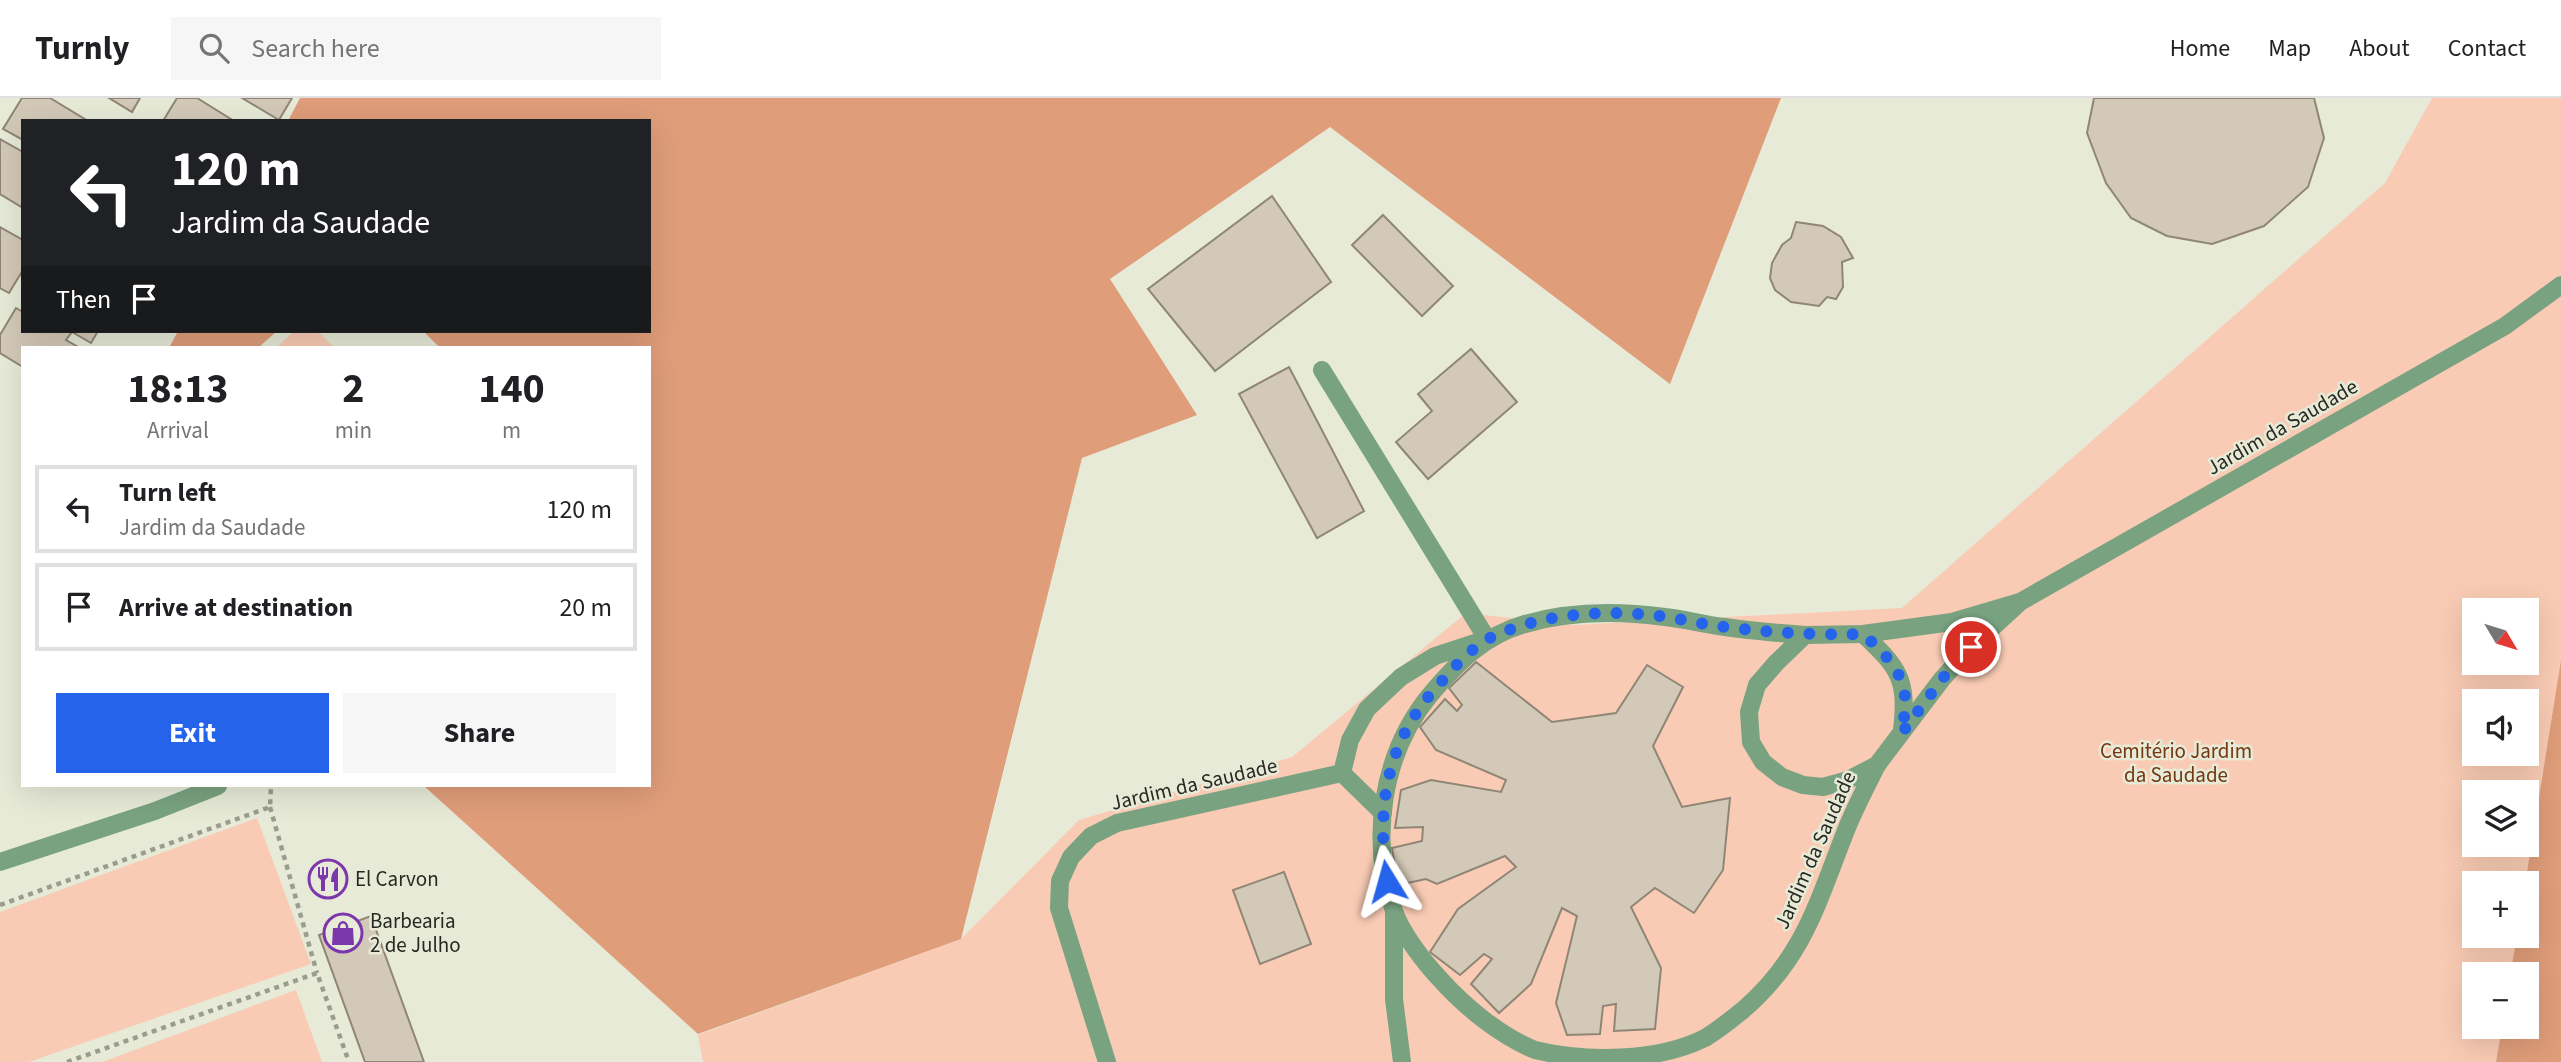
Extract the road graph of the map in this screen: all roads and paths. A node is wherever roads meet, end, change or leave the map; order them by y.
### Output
1 (2561, 285) edge
2 (1322, 370) dead end
3 (2020, 602) junction
4 (1863, 634) junction
5 (1805, 635) junction
6 (1488, 639) junction
7 (1902, 733) junction
8 (1877, 765) junction
9 (1342, 773) junction
10 (215, 787) edge
11 (271, 787) edge
12 (270, 807) junction
13 (1383, 813) junction
14 (0, 862) edge
15 (0, 905) edge
16 (1394, 913) junction
17 (317, 974) junction
18 (1622, 1061) edge
19 (66, 1062) edge
20 (349, 1062) edge
21 (1107, 1062) edge
22 (1402, 1062) edge

1 - 3 lane, Jardim da Saudade
2 - 6 lane
3 - 4 lane, Jardim da Saudade
3 - 7 lane, Jardim da Saudade
4 - 5 lane, Jardim da Saudade
4 - 7 lane
5 - 6 lane, Jardim da Saudade
5 - 8 lane, Jardim da Saudade
6 - 9 lane, Jardim da Saudade
6 - 13 lane, Jardim da Saudade
7 - 8 lane, Jardim da Saudade
8 - 18 lane, Jardim da Saudade
9 - 13 lane
9 - 21 lane, Jardim da Saudade
10 - 14 lane
11 - 12 path
12 - 15 path
12 - 17 path
13 - 16 lane, Jardim da Saudade
16 - 18 lane, Jardim da Saudade
16 - 22 lane, Jardim da Saudade
17 - 19 path
17 - 20 path

